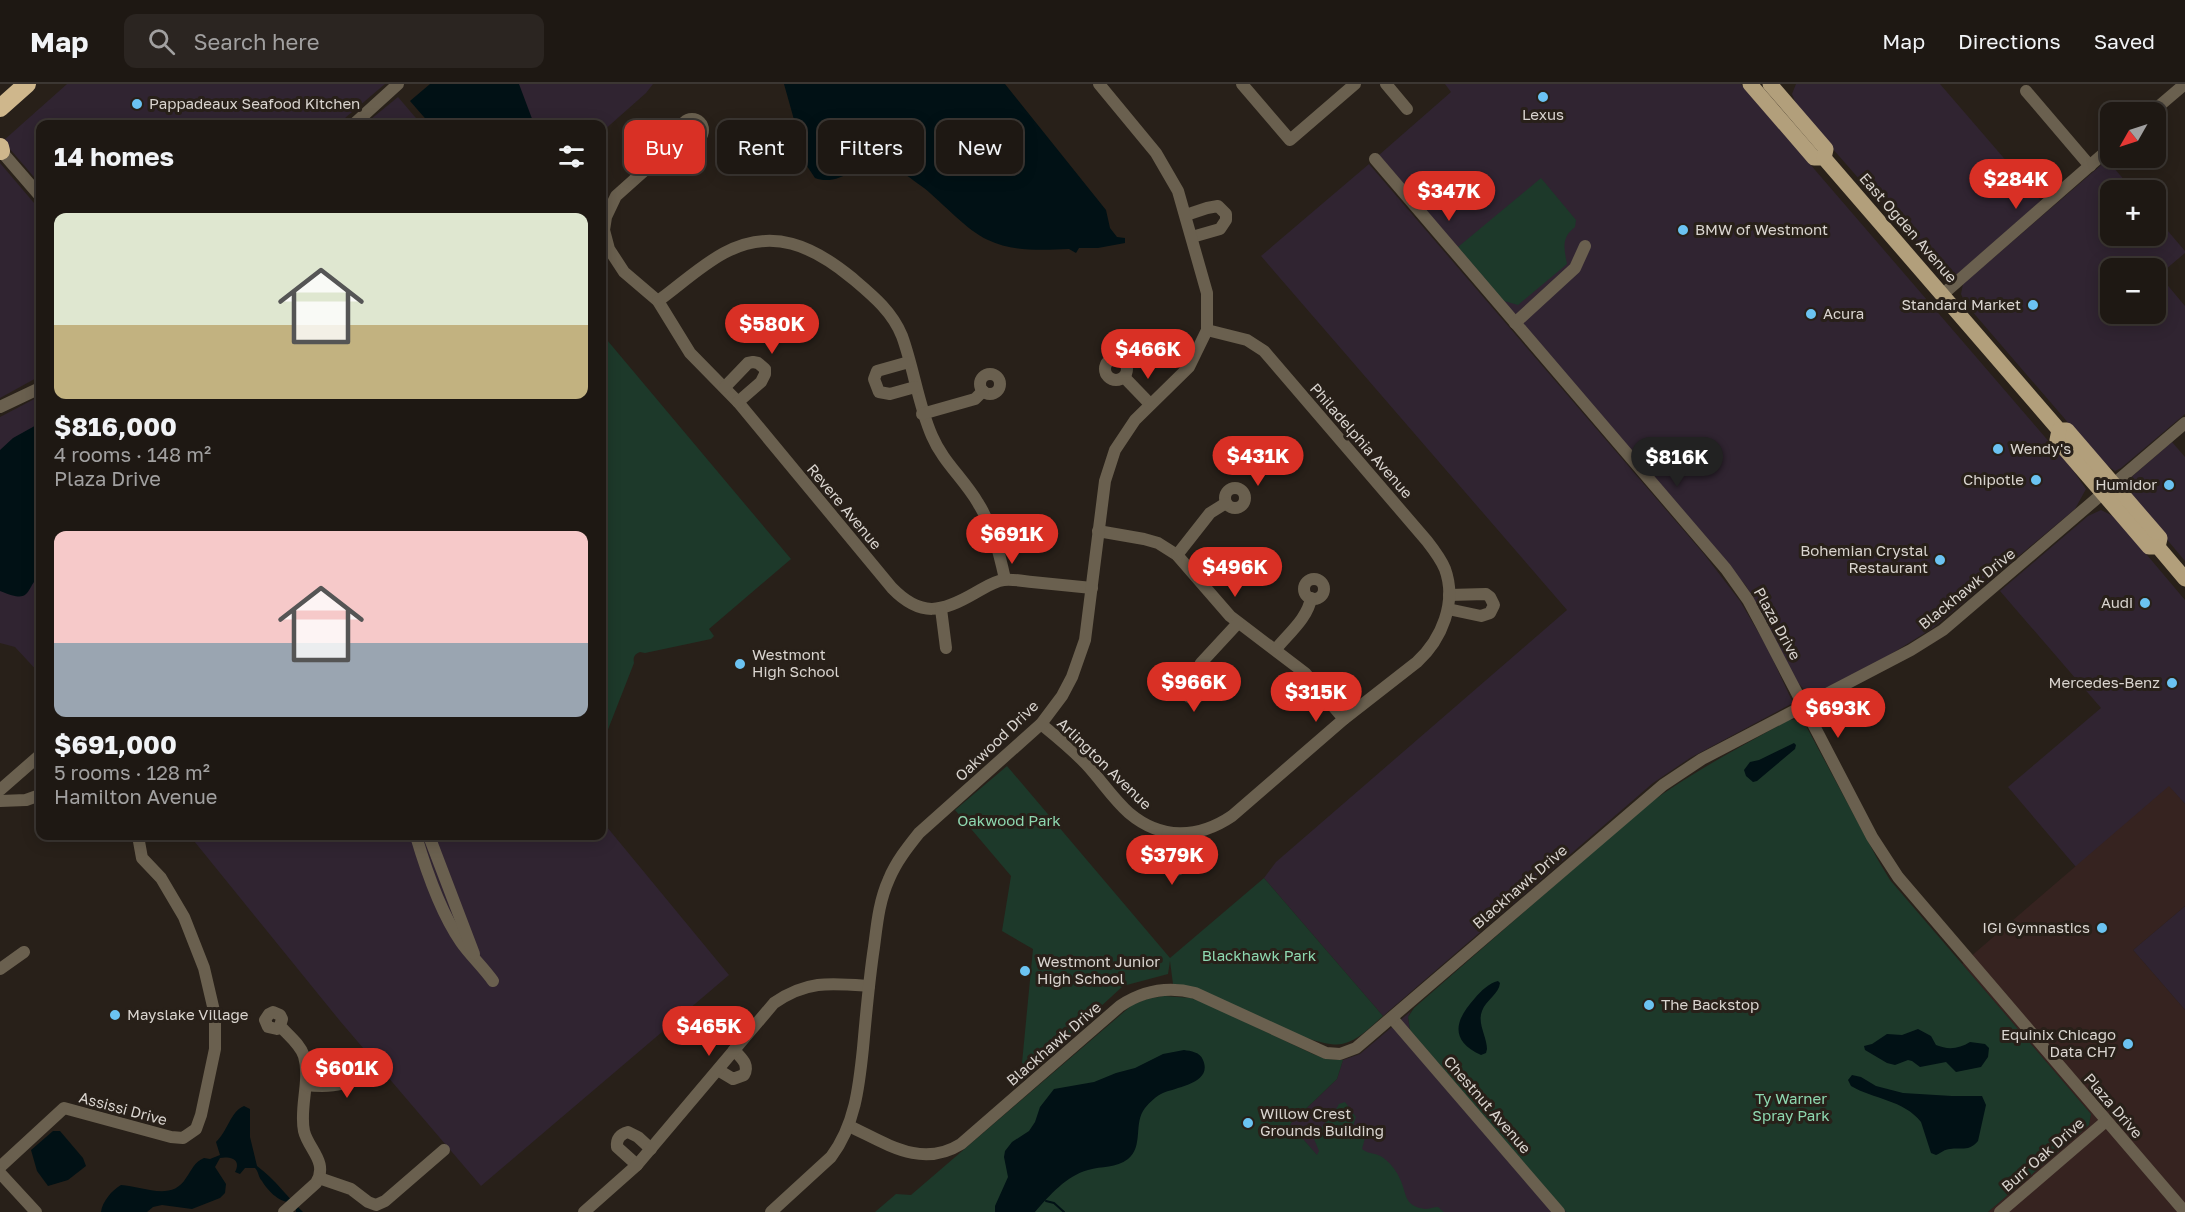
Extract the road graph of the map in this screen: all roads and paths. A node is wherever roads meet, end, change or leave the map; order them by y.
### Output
1 (27, 84) edge
2 (398, 84) edge
3 (1099, 84) edge
4 (1242, 84) edge
5 (1355, 84) edge
6 (1386, 84) edge
7 (1750, 84) edge
8 (2185, 84) edge
9 (1775, 91) edge
10 (2026, 91) dead end
11 (2164, 102) edge
12 (2, 109) edge
13 (1407, 109) dead end
14 (358, 120) edge
15 (0, 149) edge
16 (2100, 157) edge
17 (1375, 159) dead end
18 (2090, 166) junction
19 (641, 174) edge
20 (36, 191) edge
21 (1186, 215) junction
22 (606, 217) edge
23 (1192, 237) junction
24 (606, 238) edge
25 (1585, 246) dead end
26 (1942, 295) junction
27 (658, 302) junction
28 (1515, 323) junction
29 (1207, 330) junction
30 (909, 362) junction
31 (1124, 377) dead end
32 (725, 387) junction
33 (915, 387) junction
34 (36, 390) edge
35 (983, 391) dead end
36 (738, 402) junction
37 (1150, 404) junction
38 (0, 407) edge
39 (922, 414) junction
40 (2185, 423) edge
41 (2109, 490) junction
42 (1226, 503) dead end
43 (1098, 531) junction
44 (1177, 555) junction
45 (1005, 579) junction
46 (2185, 579) edge
47 (1092, 588) junction
48 (1449, 595) junction
49 (1311, 598) dead end
50 (941, 609) junction
51 (1448, 609) junction
52 (1238, 622) junction
53 (946, 648) dead end
54 (1276, 649) junction
55 (1193, 679) dead end
56 (1804, 706) junction
57 (1344, 719) junction
58 (1041, 724) junction
59 (36, 758) edge
60 (0, 790) edge
61 (36, 796) edge
62 (0, 801) edge
63 (1168, 833) junction
64 (1181, 835) junction
65 (139, 840) edge
66 (418, 840) edge
67 (431, 840) edge
68 (24, 952) dead end
69 (476, 958) junction
70 (0, 969) edge
71 (493, 981) dead end
72 (868, 986) junction
73 (1392, 1018) junction
74 (280, 1026) dead end
75 (734, 1050) junction
76 (373, 1066) dead end
77 (718, 1070) junction
78 (306, 1085) junction
79 (2106, 1121) junction
80 (849, 1125) junction
81 (651, 1149) junction
82 (444, 1150) dead end
83 (637, 1165) junction
84 (0, 1167) edge
85 (0, 1173) edge
86 (320, 1178) junction
87 (285, 1211) edge
88 (36, 1212) edge
89 (584, 1212) edge
90 (771, 1212) edge
91 (1559, 1212) edge
92 (2000, 1212) edge
93 (2185, 1212) edge

1 - 12 highway
2 - 14 street
3 - 21 street, Oakwood Drive
4 - 5 street
6 - 13 street
7 - 9 main road, East Ogden Avenue
8 - 11 street
9 - 26 main road, East Ogden Avenue
10 - 18 street
15 - 20 street
16 - 18 street
17 - 28 street, Plaza Drive
18 - 26 street
19 - 22 street, Revere Avenue
21 - 23 street, Oakwood Drive
21 - 23 street
23 - 29 street, Oakwood Drive
24 - 27 street, Revere Avenue
25 - 28 street
26 - 41 main road, East Ogden Avenue
27 - 30 street
27 - 32 street, Revere Avenue
28 - 56 street, Plaza Drive
29 - 37 street, Oakwood Drive
29 - 48 street, Philadelphia Avenue
30 - 33 street
30 - 33 street
31 - 37 street
32 - 36 street, Revere Avenue
32 - 36 street
33 - 39 street
34 - 38 street
35 - 39 street
36 - 50 street, Revere Avenue
37 - 43 street, Oakwood Drive
39 - 45 street
40 - 41 street, Blackhawk Drive
41 - 46 main road, East Ogden Avenue
41 - 56 street, Blackhawk Drive
42 - 44 street
43 - 44 street
43 - 47 street, Oakwood Drive
44 - 52 street
45 - 47 street
45 - 50 street
47 - 58 street, Oakwood Drive
48 - 51 street, Philadelphia Avenue
48 - 51 street
49 - 54 street
50 - 53 street
51 - 57 street, Philadelphia Avenue
52 - 54 street
52 - 55 street
54 - 57 street
56 - 73 street, Blackhawk Drive
56 - 79 street, Plaza Drive
57 - 64 street, Philadelphia Avenue
58 - 63 street, Arlington Avenue
58 - 72 street, Oakwood Drive
59 - 60 street
61 - 62 street
63 - 64 street, Arlington Avenue
63 - 64 street
65 - 84 street, Assissi Drive
66 - 69 street
67 - 69 street
68 - 70 street
69 - 71 street
72 - 75 street
72 - 80 street, Oakwood Drive
73 - 80 street, Blackhawk Drive
73 - 91 street, Chestnut Avenue
74 - 78 street
75 - 77 street
75 - 77 street
76 - 78 street
77 - 81 street
78 - 86 street
79 - 92 street, Burr Oak Drive
79 - 93 street, Plaza Drive
80 - 90 street, Oakwood Drive
81 - 83 street
81 - 83 street
82 - 86 street
83 - 89 street
85 - 88 street
86 - 87 street

